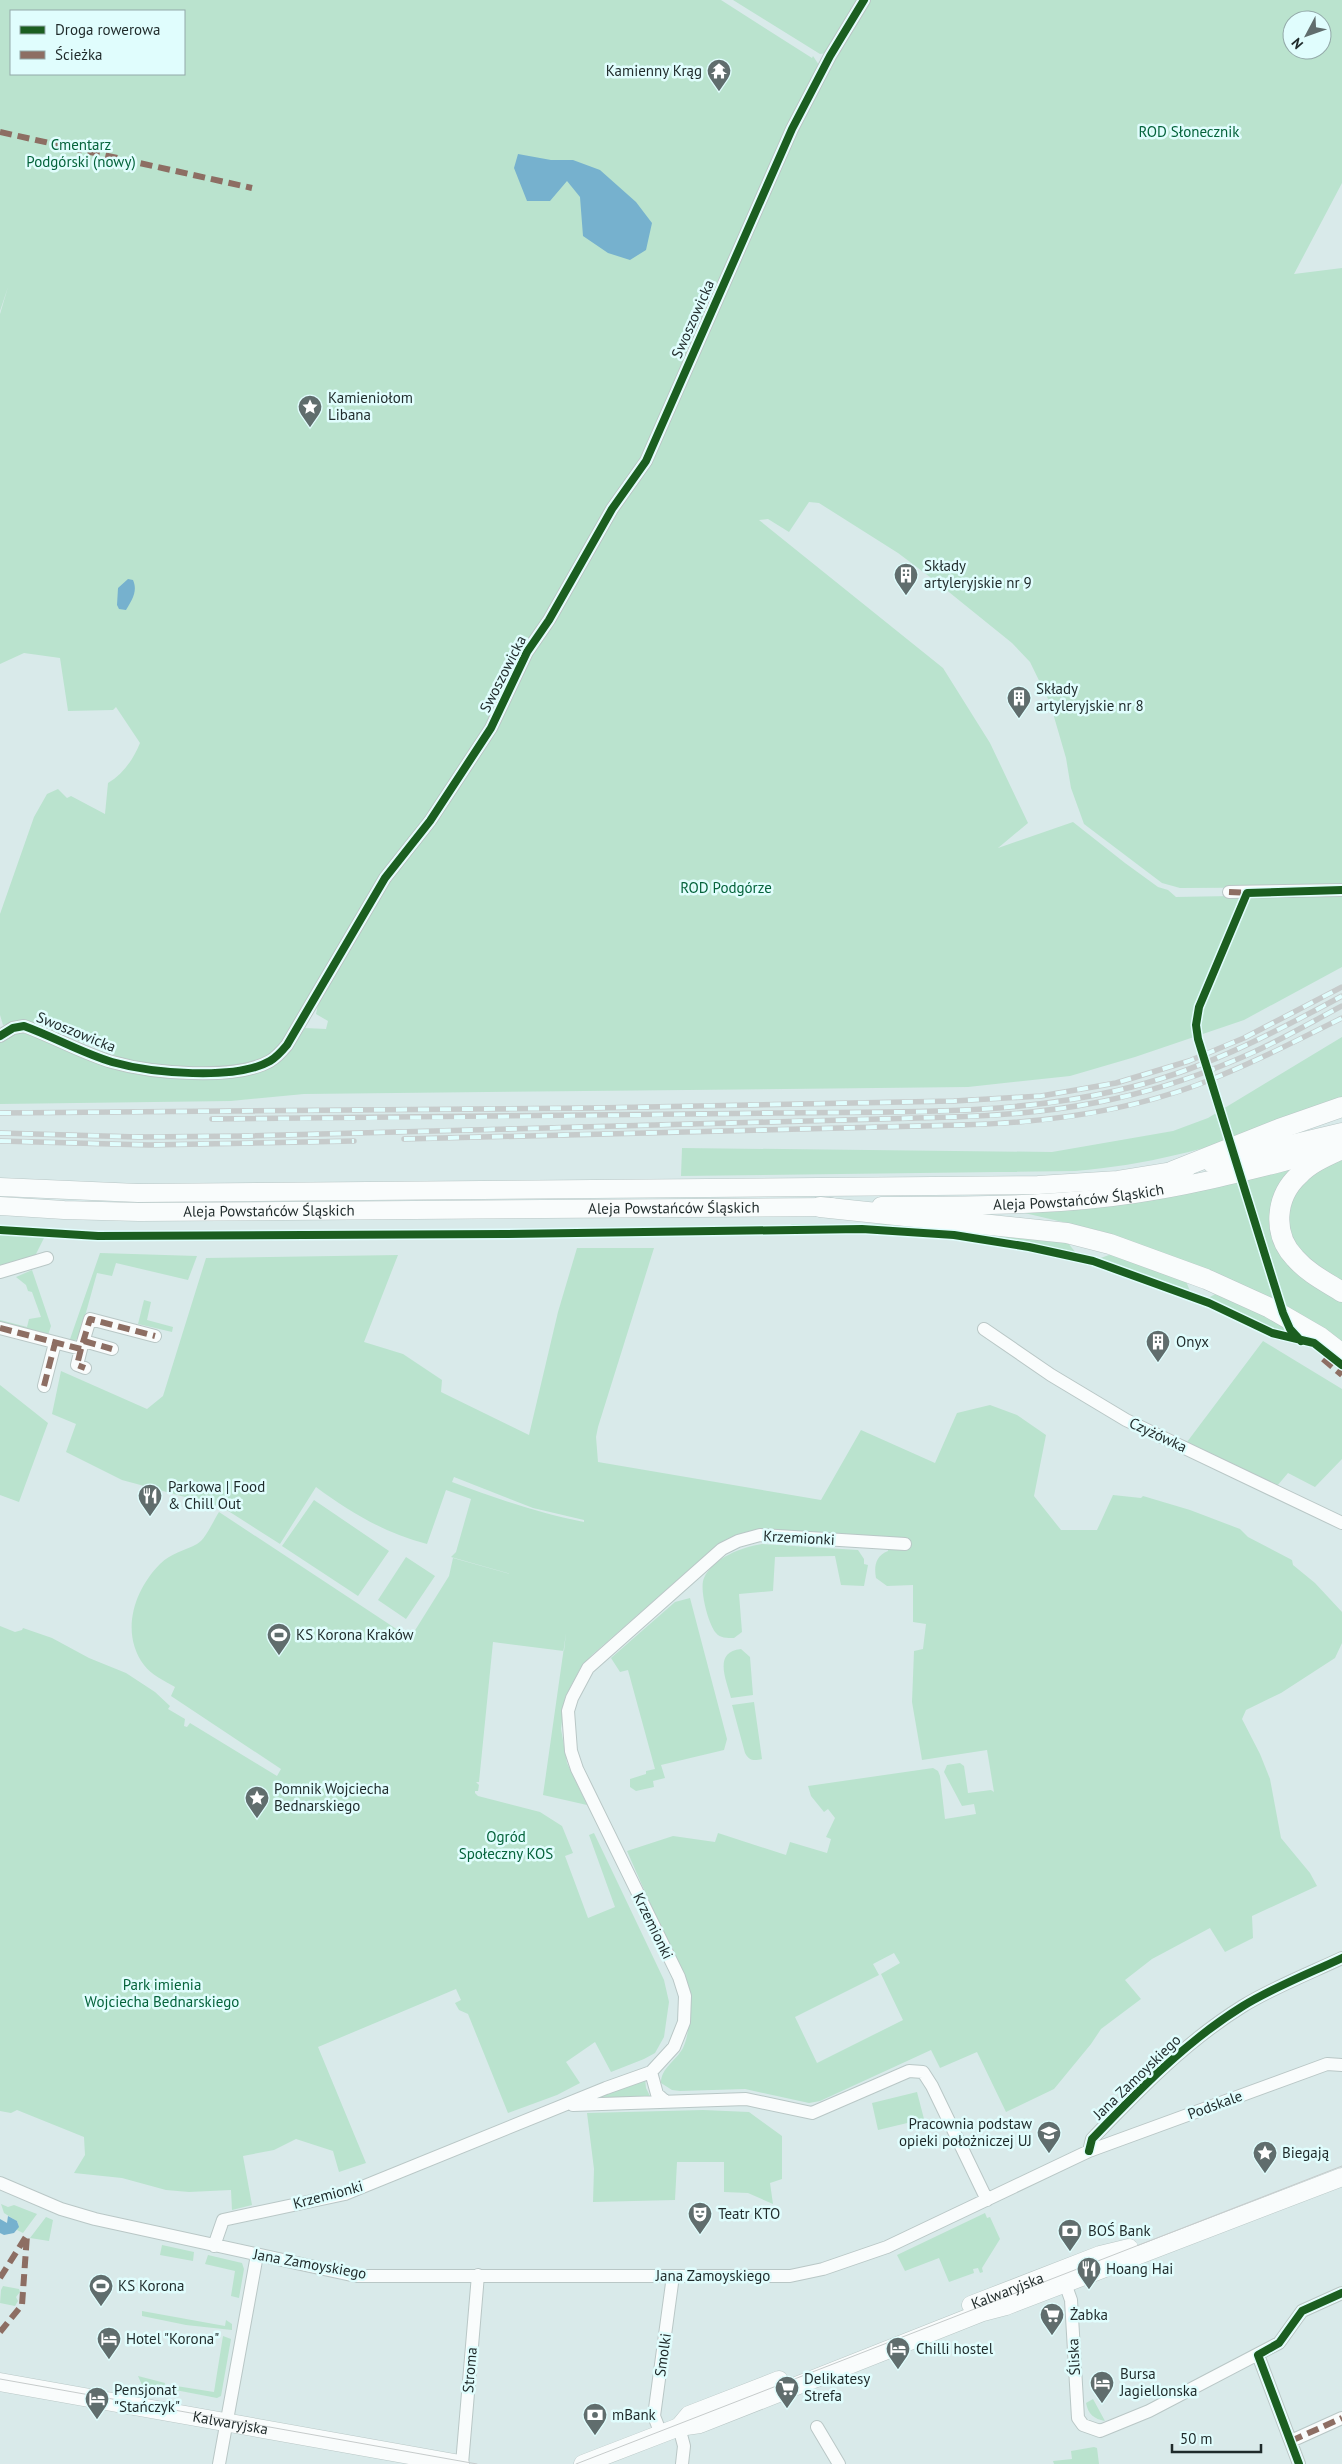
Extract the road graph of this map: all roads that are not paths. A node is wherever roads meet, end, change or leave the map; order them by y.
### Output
1 (864, 0) edge
2 (1342, 890) edge
3 (1229, 892) dead end
4 (0, 1036) edge
5 (1342, 1107) edge
6 (1342, 1132) edge
7 (1342, 1148) edge
8 (1173, 1171) junction
9 (0, 1187) edge
10 (0, 1206) edge
11 (820, 1207) junction
12 (47, 1258) dead end
13 (0, 1272) edge
14 (1342, 1292) edge
15 (0, 1328) edge
16 (984, 1330) dead end
17 (154, 1336) dead end
18 (55, 1343) junction
19 (82, 1345) junction
20 (112, 1349) dead end
21 (1342, 1354) edge
22 (85, 1368) dead end
23 (44, 1386) dead end
24 (1342, 1523) edge
25 (905, 1544) dead end
26 (1342, 1958) edge
27 (1342, 2065) edge
28 (651, 2072) junction
29 (665, 2101) junction
30 (566, 2105) junction
31 (1089, 2151) junction
32 (1342, 2164) edge
33 (1342, 2177) edge
34 (0, 2183) edge
35 (986, 2200) junction
36 (214, 2246) junction
37 (257, 2255) junction
38 (478, 2275) junction
39 (673, 2276) junction
40 (1063, 2277) junction
41 (1342, 2294) edge
42 (1258, 2355) junction
43 (0, 2382) edge
44 (1342, 2418) edge
45 (226, 2422) junction
46 (679, 2427) junction
47 (817, 2427) dead end
48 (661, 2434) junction
49 (1291, 2441) junction
50 (219, 2464) edge
51 (461, 2464) edge
52 (583, 2464) edge
53 (682, 2464) edge
54 (839, 2464) edge
55 (1299, 2464) edge

1 - 4 street, Swoszowicka
2 - 3 street
5 - 8 main road
6 - 8 main road, Aleja Powstańców Śląskich
7 - 11 main road, Aleja Powstańców Śląskich
7 - 14 main road
8 - 9 main road, Aleja Powstańców Śląskich
10 - 11 main road, Aleja Powstańców Śląskich
11 - 21 main road
12 - 13 street
15 - 18 street
16 - 24 street, Czyżówka
17 - 19 street
18 - 19 street
18 - 23 street
19 - 20 street
19 - 22 street
25 - 28 street, Krzemionki
26 - 31 street, Jana Zamoyskiego
27 - 31 street, Podskale
28 - 29 street
28 - 30 street, Krzemionki
29 - 30 street
29 - 35 street
30 - 36 street, Krzemionki
31 - 35 street, Jana Zamoyskiego
32 - 40 main road, Kalwaryjska
33 - 40 main road, Kalwaryjska
34 - 36 street, Jana Zamoyskiego
35 - 39 street, Jana Zamoyskiego
36 - 37 street, Jana Zamoyskiego
37 - 38 street, Jana Zamoyskiego
37 - 45 street
38 - 39 street, Jana Zamoyskiego
38 - 51 street, Stroma
39 - 48 street, Smolki
40 - 42 street, Śliska
40 - 46 main road, Kalwaryjska
41 - 42 street
42 - 49 street
43 - 45 main road, Kalwaryjska
44 - 49 street
45 - 50 street
45 - 51 main road, Kalwaryjska
46 - 48 main road, Kalwaryjska
46 - 53 street
47 - 54 street
48 - 52 main road, Kalwaryjska
49 - 55 street

